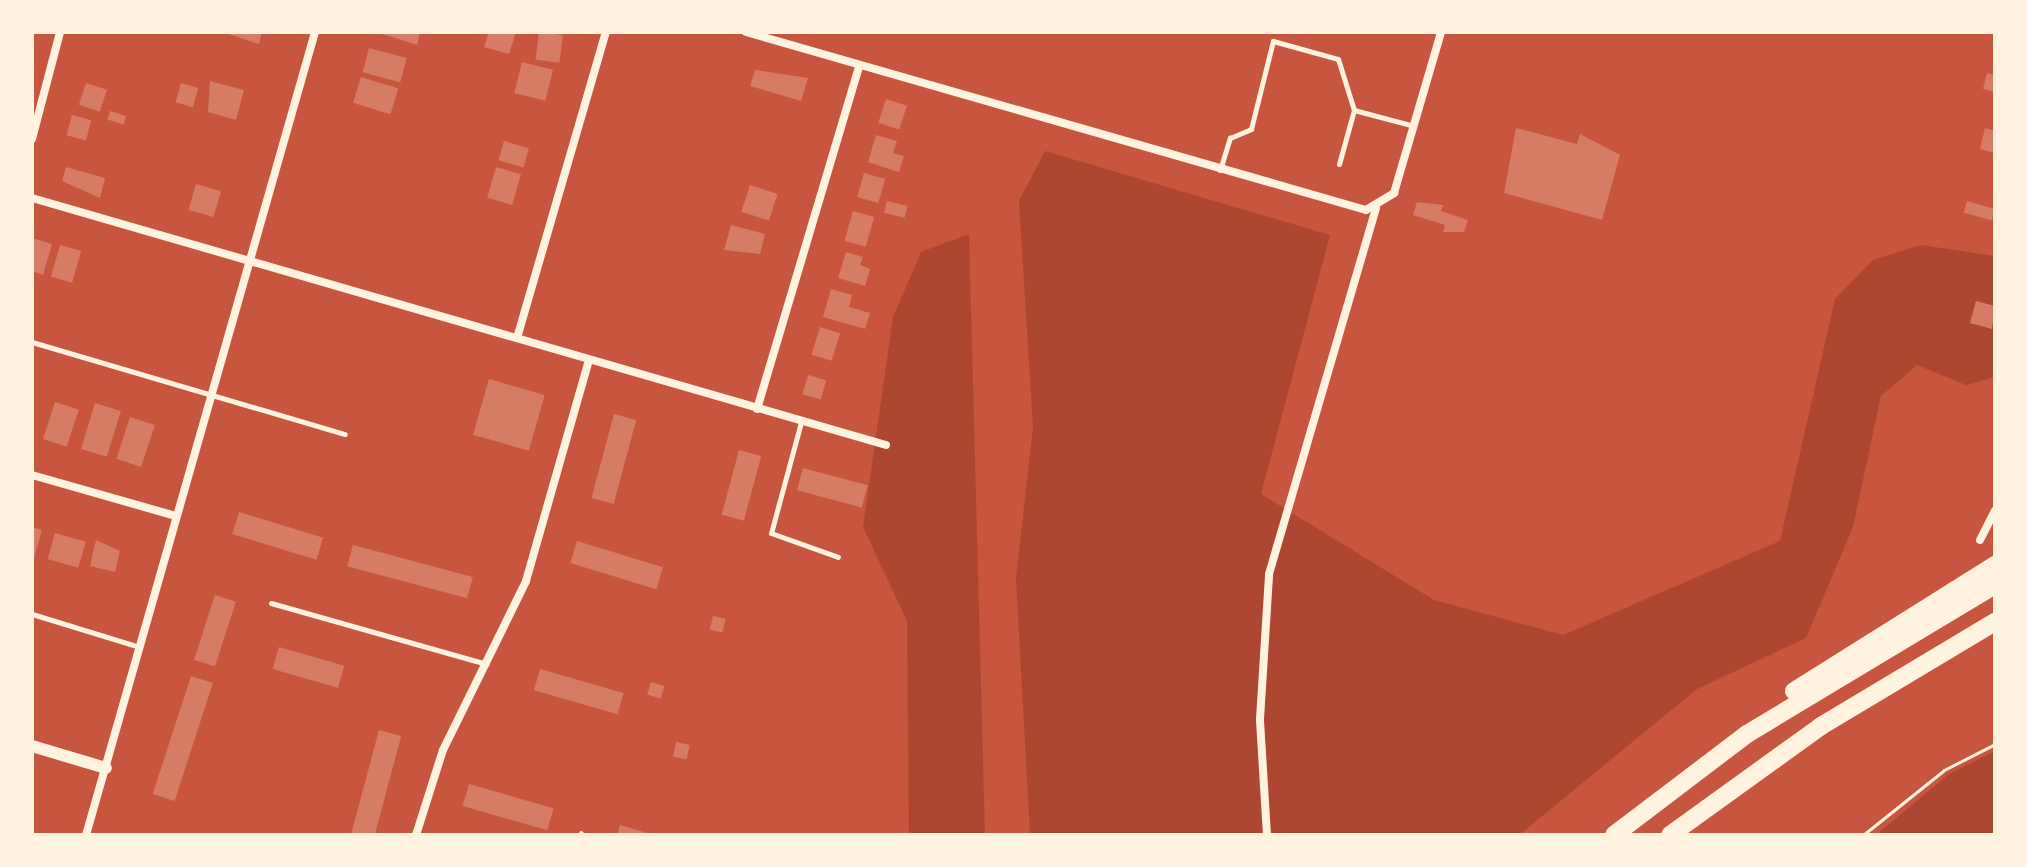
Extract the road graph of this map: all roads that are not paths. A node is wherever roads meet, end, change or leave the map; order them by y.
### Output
1 (60, 32) edge
2 (315, 32) edge
3 (606, 32) edge
4 (746, 32) edge
5 (1441, 32) edge
6 (859, 66) junction
7 (1354, 110) junction
8 (1415, 126) junction
9 (32, 139) edge
10 (1339, 164) dead end
11 (1220, 171) junction
12 (32, 198) edge
13 (1376, 208) junction
14 (250, 261) junction
15 (517, 338) junction
16 (32, 342) edge
17 (589, 360) junction
18 (211, 395) junction
19 (757, 409) junction
20 (801, 422) junction
21 (345, 434) dead end
22 (886, 445) dead end
23 (32, 475) edge
24 (1995, 511) edge
25 (176, 516) junction
26 (1980, 540) dead end
27 (838, 557) dead end
28 (1995, 565) edge
29 (1995, 585) edge
30 (271, 603) dead end
31 (32, 614) edge
32 (1995, 622) edge
33 (140, 647) junction
34 (488, 665) junction
35 (1747, 734) junction
36 (32, 746) edge
37 (106, 768) junction
38 (86, 835) edge
39 (416, 835) edge
40 (1267, 835) edge
41 (1614, 835) edge
42 (1670, 835) edge

1 - 9 street
2 - 14 street
3 - 15 street
4 - 6 street
5 - 8 street
6 - 11 street
6 - 19 street
7 - 8 lane
7 - 10 lane
7 - 11 lane
8 - 13 street
11 - 13 street
12 - 14 street
13 - 40 street
14 - 15 street
14 - 18 street
15 - 17 street
16 - 18 lane
17 - 19 street
17 - 34 street
18 - 21 lane
18 - 25 street
19 - 20 street
20 - 22 street
20 - 27 lane
23 - 25 street
24 - 26 street
25 - 33 street
28 - 35 highway
29 - 35 highway
30 - 34 lane
31 - 33 lane
32 - 42 highway
33 - 37 street
34 - 39 street
35 - 41 highway
36 - 37 street
37 - 38 street

